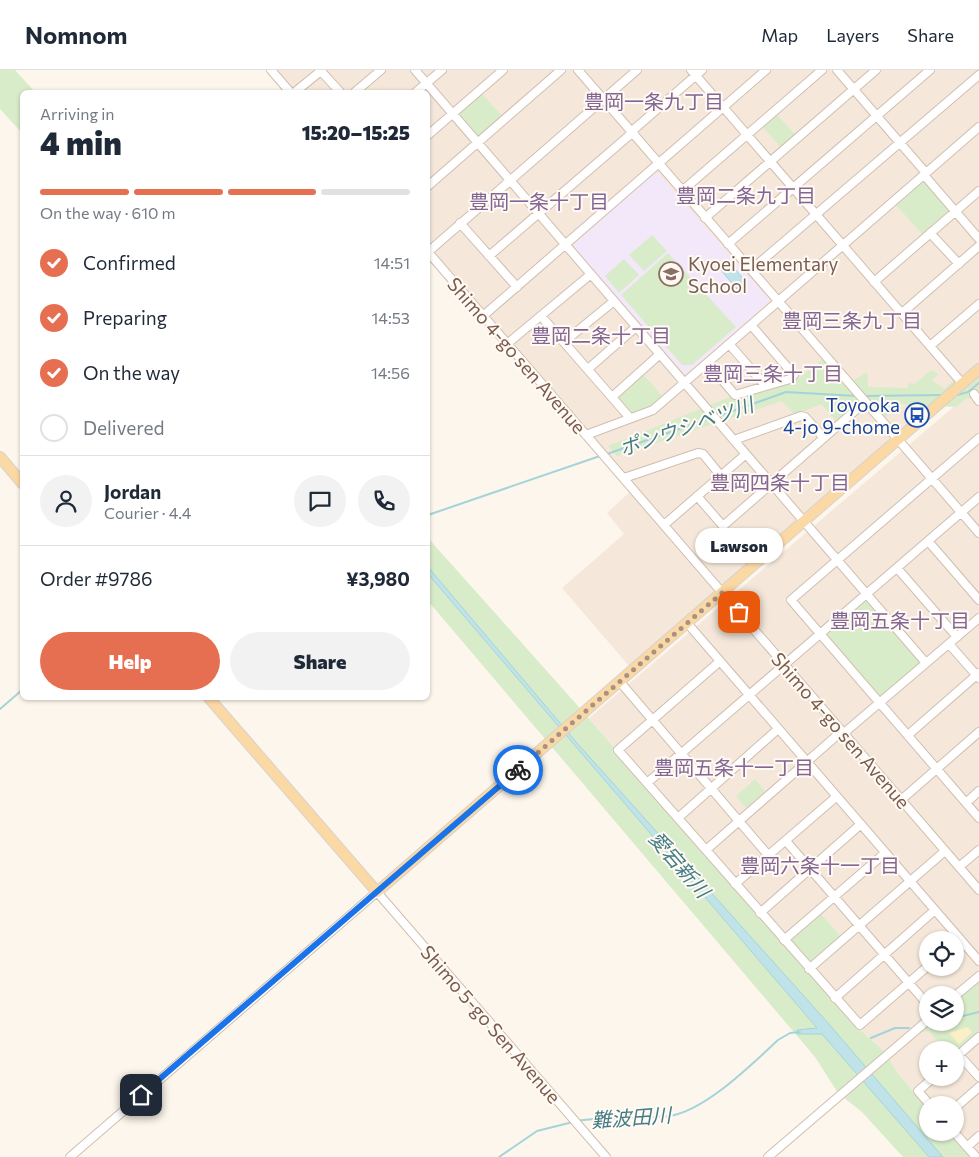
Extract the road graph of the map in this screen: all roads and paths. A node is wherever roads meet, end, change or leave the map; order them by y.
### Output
1 (271, 70) edge
2 (321, 70) edge
3 (381, 70) edge
4 (415, 70) edge
5 (442, 70) edge
6 (503, 70) edge
7 (561, 70) edge
8 (578, 70) edge
9 (637, 70) edge
10 (766, 70) edge
11 (822, 70) edge
12 (837, 70) edge
13 (876, 70) edge
14 (930, 70) edge
15 (696, 72) edge
16 (979, 75) edge
17 (427, 83) junction
18 (288, 90) edge
19 (297, 90) edge
20 (338, 90) edge
21 (357, 90) edge
22 (418, 90) edge
23 (854, 90) junction
24 (603, 99) junction
25 (723, 107) junction
26 (452, 114) junction
27 (876, 116) junction
28 (979, 128) edge
29 (631, 132) junction
30 (430, 133) edge
31 (747, 135) junction
32 (478, 142) junction
33 (900, 143) junction
34 (770, 162) junction
35 (658, 163) junction
36 (925, 174) junction
37 (509, 181) junction
38 (430, 184) edge
39 (793, 188) junction
40 (682, 191) junction
41 (979, 191) edge
42 (956, 211) junction
43 (540, 212) junction
44 (816, 215) junction
45 (705, 218) junction
46 (460, 223) junction
47 (930, 233) junction
48 (979, 239) edge
49 (565, 244) junction
50 (728, 244) junction
51 (842, 246) junction
52 (979, 246) edge
53 (430, 250) edge
54 (430, 254) edge
55 (488, 256) junction
56 (959, 264) junction
57 (751, 270) junction
58 (591, 274) junction
59 (874, 282) junction
60 (516, 287) junction
61 (614, 301) junction
62 (778, 302) junction
63 (979, 304) edge
64 (902, 313) junction
65 (484, 316) junction
66 (541, 316) junction
67 (751, 325) junction
68 (636, 327) junction
69 (564, 342) junction
70 (507, 344) junction
71 (729, 344) junction
72 (930, 346) junction
73 (660, 354) junction
74 (708, 363) junction
75 (588, 369) junction
76 (979, 369) edge
77 (685, 383) junction
78 (765, 385) junction
79 (959, 386) junction
80 (612, 397) junction
81 (864, 401) junction
82 (630, 418) junction
83 (586, 435) junction
84 (824, 438) junction
85 (979, 438) edge
86 (898, 439) junction
87 (734, 440) junction
88 (746, 454) junction
89 (0, 457) edge
90 (721, 476) junction
91 (624, 478) junction
92 (932, 479) junction
93 (20, 481) edge
94 (771, 483) junction
95 (697, 496) junction
96 (979, 497) edge
97 (961, 512) junction
98 (804, 521) junction
99 (664, 525) junction
100 (979, 533) edge
101 (928, 541) junction
102 (838, 560) junction
103 (897, 568) junction
104 (723, 592) junction
105 (867, 594) junction
106 (979, 600) edge
107 (979, 618) edge
108 (688, 624) junction
109 (820, 634) junction
110 (957, 637) junction
111 (949, 644) junction
112 (720, 662) junction
113 (926, 663) junction
114 (785, 665) junction
115 (978, 676) edge
116 (620, 682) junction
117 (749, 695) junction
118 (211, 700) edge
119 (880, 703) junction
120 (652, 720) junction
121 (778, 730) junction
122 (843, 732) junction
123 (979, 732) edge
124 (908, 735) junction
125 (681, 753) junction
126 (807, 762) junction
127 (937, 769) junction
128 (647, 783) junction
129 (711, 788) junction
130 (979, 791) edge
131 (836, 797) junction
132 (901, 800) junction
133 (966, 803) junction
134 (678, 818) junction
135 (979, 818) edge
136 (739, 820) junction
137 (861, 824) junction
138 (786, 841) junction
139 (706, 850) junction
140 (979, 850) edge
141 (945, 851) junction
142 (885, 853) junction
143 (768, 855) junction
144 (959, 867) junction
145 (810, 869) junction
146 (910, 882) junction
147 (735, 884) junction
148 (979, 890) edge
149 (377, 892) junction
150 (834, 897) junction
151 (935, 910) junction
152 (760, 912) junction
153 (859, 926) junction
154 (950, 931) edge
155 (784, 940) junction
156 (964, 947) edge
157 (884, 955) junction
158 (979, 961) edge
159 (809, 969) junction
160 (919, 973) edge
161 (979, 976) edge
162 (908, 982) junction
163 (964, 988) edge
164 (919, 995) edge
165 (835, 998) junction
166 (919, 1028) edge
167 (979, 1038) edge
168 (964, 1051) edge
169 (964, 1063) edge
170 (979, 1077) edge
171 (923, 1086) edge
172 (979, 1087) edge
173 (923, 1096) edge
174 (964, 1100) edge
175 (979, 1136) edge
176 (962, 1141) edge
177 (967, 1147) junction
178 (70, 1157) edge
179 (606, 1157) edge
180 (768, 1157) edge
181 (976, 1157) edge

1 - 18 street
2 - 19 street
2 - 20 street
3 - 21 street
4 - 17 street
5 - 17 street
6 - 26 street
7 - 32 street
8 - 24 street
9 - 24 street
10 - 25 street
11 - 31 street
12 - 23 street
13 - 23 street
14 - 27 street
15 - 25 street
15 - 29 street
16 - 33 street
17 - 22 street
17 - 26 street
23 - 27 street
23 - 34 street
24 - 29 street
24 - 37 street
25 - 31 street
25 - 35 street
26 - 30 street
26 - 32 street
27 - 33 street
27 - 39 street
28 - 36 street
29 - 35 street
29 - 43 street
31 - 34 street
31 - 40 street
32 - 37 street
32 - 38 street
33 - 36 street
33 - 44 street
34 - 39 street
34 - 45 street
35 - 40 street
35 - 49 street
36 - 42 street
36 - 51 street
37 - 43 street
37 - 46 street
39 - 44 street
39 - 50 street
40 - 45 street
41 - 42 street
42 - 47 street
42 - 48 street
43 - 49 street
43 - 55 street
44 - 51 street
44 - 57 street
45 - 50 street
46 - 53 street
46 - 55 street
47 - 56 street
47 - 59 street
49 - 58 street
49 - 60 street
50 - 57 street
51 - 59 street
51 - 62 street
52 - 56 street
54 - 65 street, Shimo 4-go sen Avenue
55 - 60 street
56 - 64 street
57 - 62 street
58 - 61 street
58 - 66 street
59 - 64 street
60 - 65 street
61 - 68 street
61 - 69 street
62 - 67 street
62 - 81 street
63 - 72 street
64 - 72 street
65 - 70 street, Shimo 4-go sen Avenue
66 - 69 street
66 - 70 street
67 - 71 street
67 - 78 street
68 - 73 street
68 - 75 street
69 - 75 street
70 - 83 street, Shimo 4-go sen Avenue
71 - 74 street
71 - 78 street
72 - 79 street
73 - 77 street
73 - 80 street
74 - 77 street
74 - 78 street
75 - 80 street
76 - 79 main road
77 - 82 street
77 - 87 street
79 - 86 main road
80 - 82 street
81 - 84 street
81 - 86 street
82 - 83 street
83 - 91 street, Shimo 4-go sen Avenue
84 - 87 street
84 - 94 street
85 - 92 street
86 - 92 street
86 - 98 main road
87 - 88 street
88 - 90 street
88 - 94 street
89 - 93 main road
90 - 91 street
90 - 95 street
91 - 99 street, Shimo 4-go sen Avenue
92 - 97 street
92 - 102 street
94 - 95 street
94 - 98 street
95 - 99 street
96 - 97 street
97 - 100 street
97 - 101 street
98 - 102 street
98 - 104 main road
99 - 104 street, Shimo 4-go sen Avenue
101 - 103 street
101 - 106 street
102 - 105 street
102 - 109 street
103 - 105 street
103 - 110 street
104 - 108 main road
104 - 114 street, Shimo 4-go sen Avenue
105 - 109 street
105 - 113 street
107 - 110 street
108 - 112 street
108 - 116 main road
109 - 114 street
109 - 119 street
110 - 111 street
111 - 113 street
111 - 115 street
112 - 117 street
112 - 120 street
113 - 119 street
114 - 117 street
114 - 122 street, Shimo 4-go sen Avenue
115 - 124 street
116 - 120 street
116 - 149 main road
117 - 121 street
117 - 125 street
118 - 149 main road
119 - 122 street
119 - 124 street
120 - 125 street
120 - 128 street
121 - 126 street
121 - 129 street
122 - 126 street
122 - 132 street, Shimo 4-go sen Avenue
123 - 127 street
124 - 127 street
125 - 128 street
125 - 129 street
126 - 131 street
126 - 136 street
127 - 132 street
127 - 133 street
128 - 134 street
129 - 134 street
129 - 136 street
130 - 133 street
131 - 137 street
131 - 138 street
132 - 141 street, Shimo 4-go sen Avenue
133 - 135 street
134 - 139 street
136 - 139 street
136 - 143 street
137 - 142 street
137 - 145 street
138 - 143 street
138 - 145 street
139 - 147 street
140 - 144 street
141 - 144 street, Shimo 4-go sen Avenue
141 - 146 street
142 - 146 street
142 - 150 street
143 - 147 street
144 - 148 street, Shimo 4-go sen Avenue
145 - 150 street
145 - 152 street
146 - 151 street
146 - 153 street
147 - 152 street
149 - 178 street
149 - 179 street, Shimo 5-go Sen Avenue
150 - 153 street
150 - 155 street
151 - 154 street
151 - 157 street
152 - 155 street
153 - 157 street
153 - 159 street
155 - 159 street
156 - 158 street
157 - 162 street
157 - 165 street
159 - 165 street
160 - 162 street
161 - 163 street
162 - 164 street
162 - 165 street
166 - 180 street
167 - 168 street
169 - 170 street
171 - 173 street
172 - 174 street
175 - 177 street
176 - 177 street
177 - 181 street

